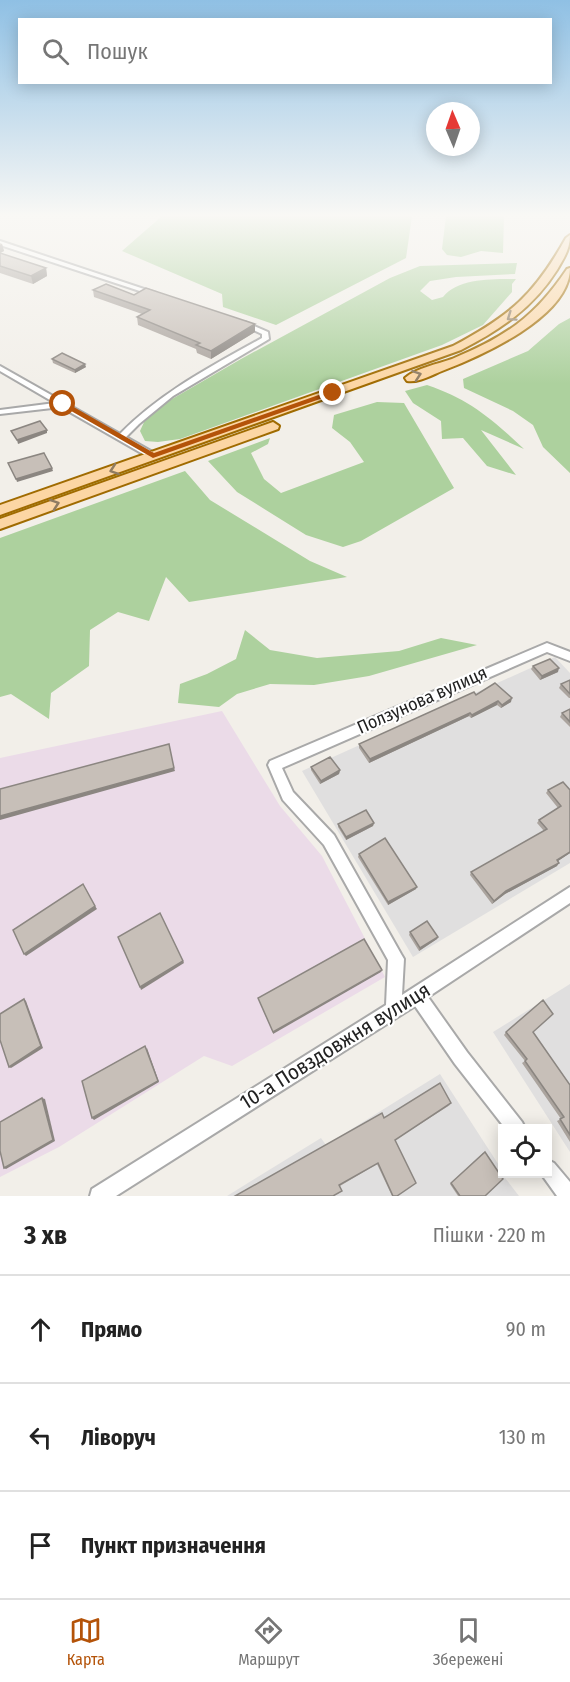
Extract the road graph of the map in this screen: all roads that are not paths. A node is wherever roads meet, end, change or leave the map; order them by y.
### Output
1 (570, 271) edge
2 (87, 272) edge
3 (551, 272) edge
4 (160, 296) edge
5 (236, 321) edge
6 (0, 368) edge
7 (63, 404) junction
8 (0, 412) edge
9 (121, 438) junction
10 (153, 456) junction
11 (0, 510) edge
12 (0, 524) edge
13 (570, 657) edge
14 (570, 894) edge
15 (417, 995) junction
16 (394, 1009) junction
17 (513, 1124) edge
18 (552, 1174) edge
19 (99, 1196) edge
20 (569, 1196) edge

12 -> 1 main road
2 - 4 street
3 -> 10 main road
5 - 9 street
6 - 7 street
7 - 8 street
7 - 9 street
9 - 10 street
10 -> 11 main road
13 - 16 street, Ползунова вулиця
14 - 15 street, 10-а Повздовжня вулиця
15 - 16 street, 10-а Повздовжня вулиця
15 - 17 street
16 - 19 street, 10-а Повздовжня вулиця
18 - 20 street

